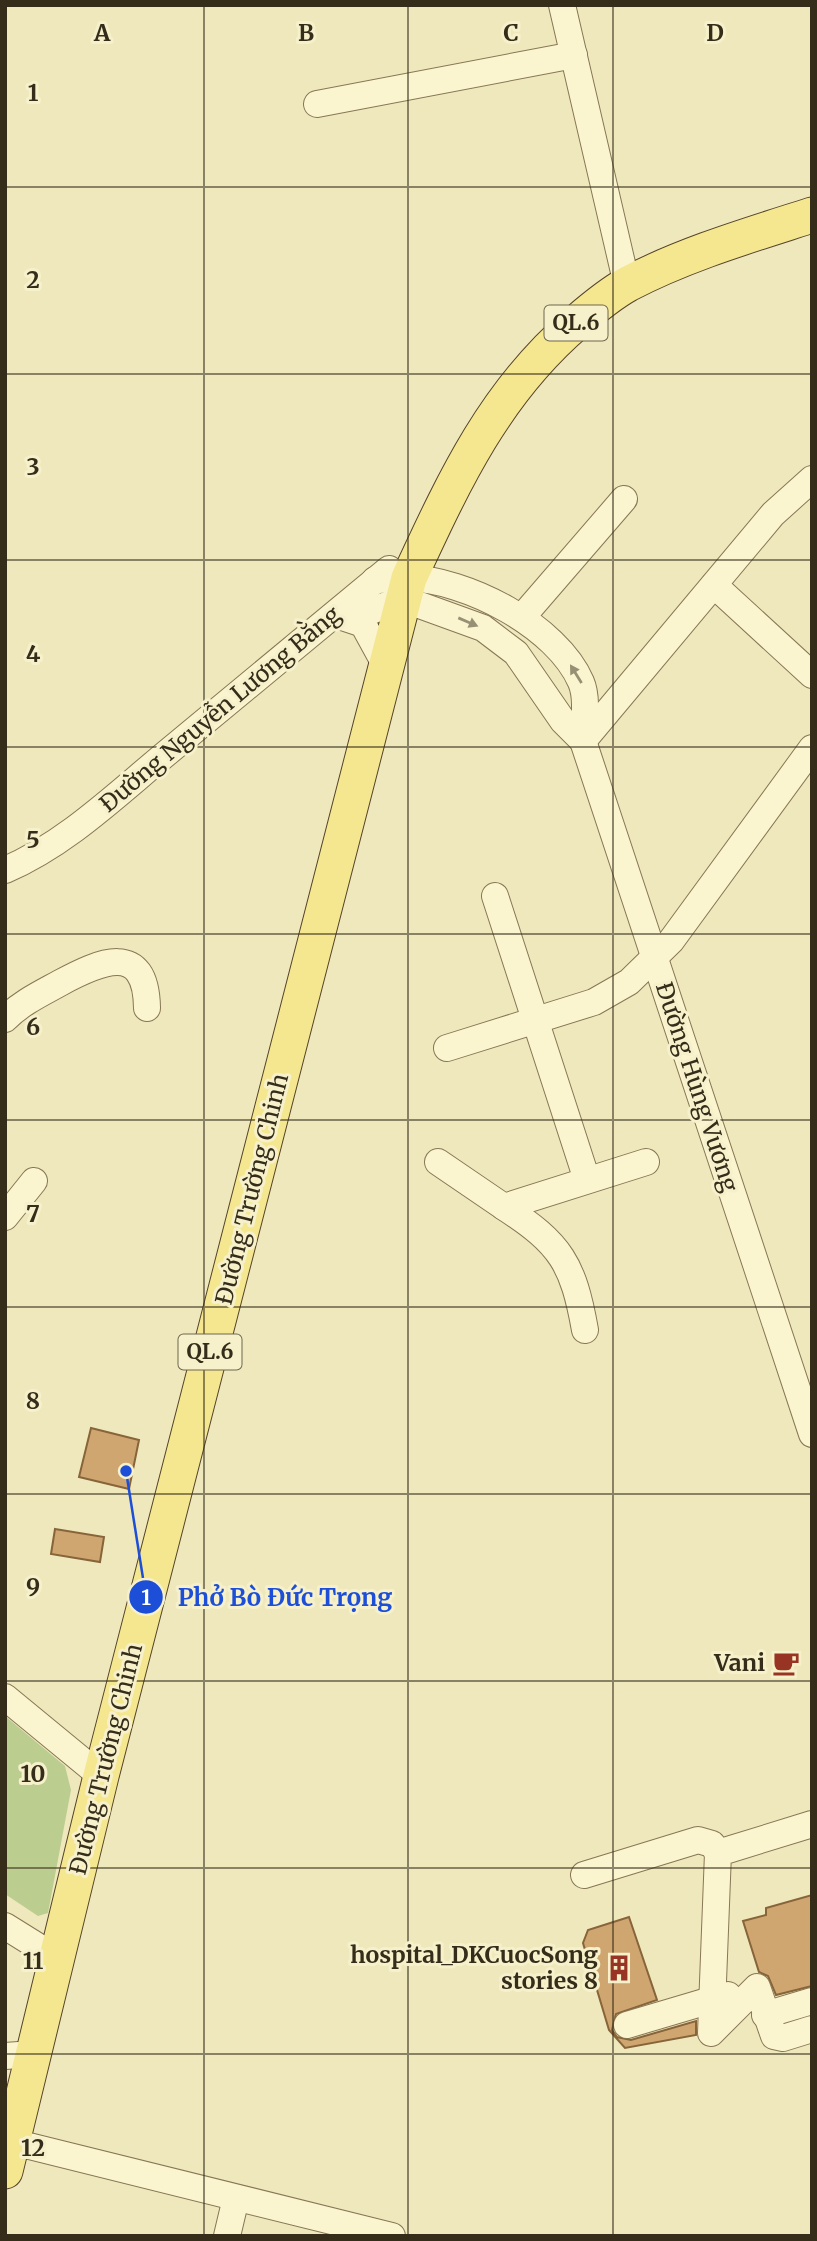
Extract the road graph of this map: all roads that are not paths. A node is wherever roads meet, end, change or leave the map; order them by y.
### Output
1 (562, 5) edge
2 (574, 55) junction
3 (317, 104) dead end
4 (812, 215) edge
5 (627, 285) junction
6 (812, 479) edge
7 (624, 499) dead end
8 (714, 585) junction
9 (396, 586) junction
10 (343, 616) junction
11 (523, 617) junction
12 (386, 666) junction
13 (812, 675) edge
14 (583, 741) junction
15 (812, 748) edge
16 (5, 870) edge
17 (495, 896) dead end
18 (654, 958) junction
19 (147, 1008) dead end
20 (5, 1019) edge
21 (535, 1021) junction
22 (447, 1048) dead end
23 (438, 1162) dead end
24 (646, 1162) dead end
25 (587, 1180) junction
26 (34, 1181) dead end
27 (504, 1207) junction
28 (5, 1217) edge
29 (585, 1330) dead end
30 (805, 1383) edge
31 (812, 1434) edge
32 (5, 1697) edge
33 (101, 1776) junction
34 (812, 1824) edge
35 (718, 1853) junction
36 (584, 1875) dead end
37 (5, 1926) edge
38 (58, 1959) junction
39 (757, 1987) junction
40 (812, 2001) edge
41 (765, 2015) junction
42 (627, 2025) dead end
43 (812, 2029) edge
44 (19, 2055) edge
45 (9, 2156) edge
46 (236, 2198) junction
47 (344, 2231) edge
48 (227, 2236) edge
49 (393, 2236) edge

1 - 2 street
2 - 3 street
2 - 5 street
4 - 5 main road, QL.6
5 - 9 main road, Đường Trường Chinh / QL.6
6 - 8 street
7 - 11 street
8 - 13 street
8 - 14 street
9 - 10 street, Đường Nguyễn Lương Bằng
9 - 11 street, Đường Hùng Vương
9 - 12 main road, Đường Trường Chinh / QL.6
9 -> 14 street, Đường Hùng Vương
10 - 12 street
10 - 16 street, Đường Nguyễn Lương Bằng
14 -> 11 street, Đường Hùng Vương
12 - 33 main road, Đường Trường Chinh / QL.6
14 - 18 street, Đường Hùng Vương
15 - 18 street
17 - 21 street
18 - 21 street
18 - 30 street, Đường Hùng Vương
19 - 20 street
21 - 22 street
21 - 25 street
23 - 27 street
24 - 25 street
25 - 27 street
26 - 28 street
27 - 29 street
30 - 31 street, Đường Hùng Vương
32 - 33 street
33 - 38 main road, Đường Trường Chinh / QL.6
34 - 35 street
35 - 36 street
35 - 39 street
37 - 38 street
38 - 44 main road, Đường Trường Chinh / QL.6
39 - 41 street
39 - 42 street
40 - 41 street
41 - 43 street
44 - 45 main road, Đường Trường Chinh / QL.6
45 - 46 street
46 - 47 street
46 - 48 street
47 - 49 street

